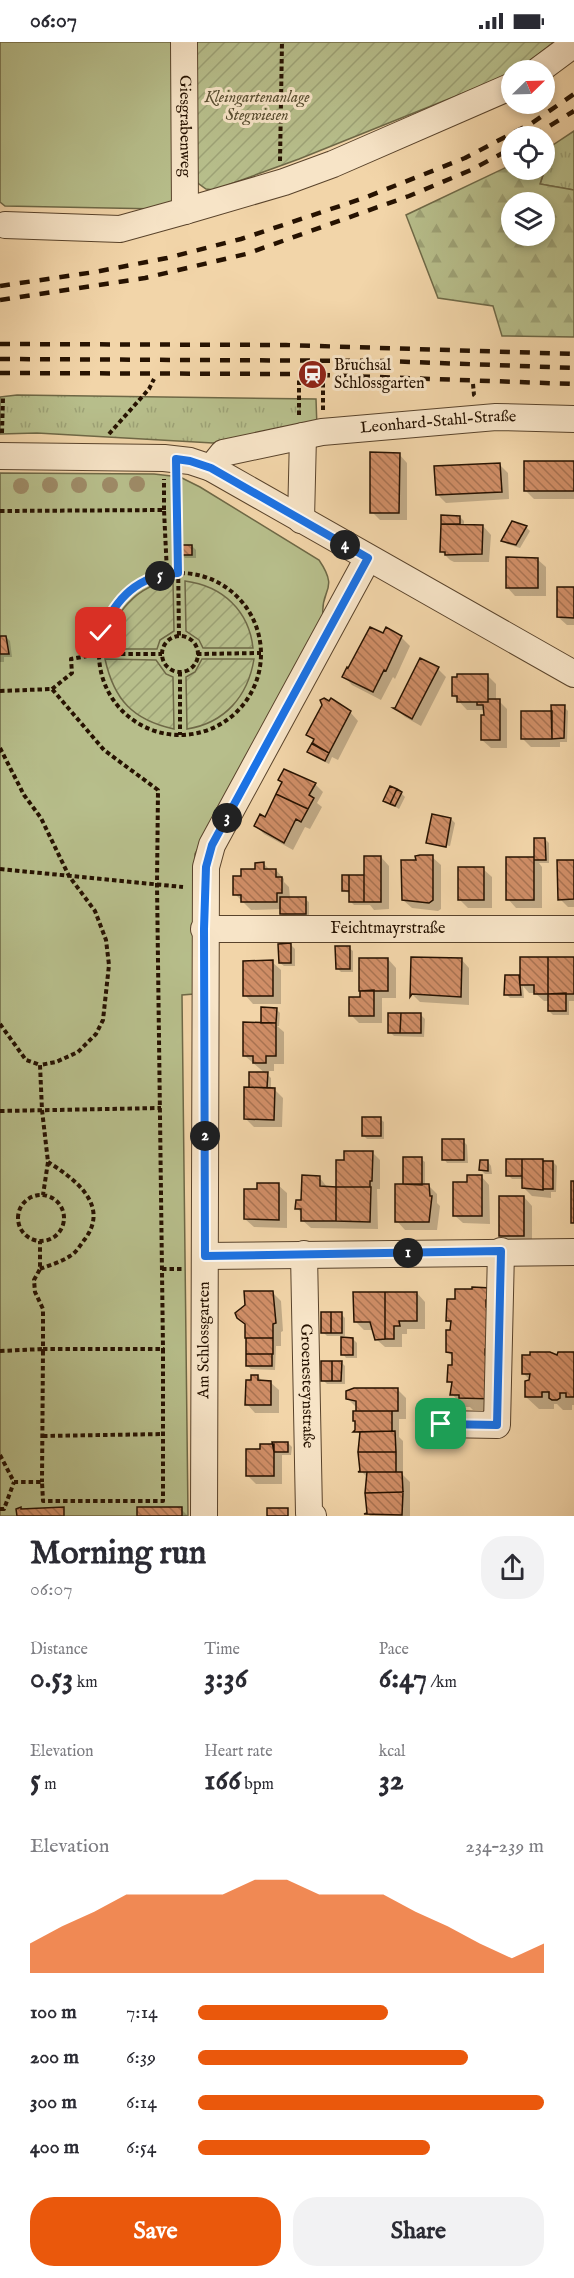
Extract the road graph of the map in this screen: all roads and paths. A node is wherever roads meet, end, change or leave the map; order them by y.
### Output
1 (184, 42) edge
2 (282, 42) edge
3 (574, 44) edge
4 (552, 60) edge
5 (501, 91) edge
6 (284, 182) junction
7 (185, 211) junction
8 (5, 225) dead end
9 (154, 379) dead end
10 (299, 380) dead end
11 (323, 380) dead end
12 (473, 384) dead end
13 (474, 395) dead end
14 (3, 398) dead end
15 (323, 419) dead end
16 (574, 419) edge
17 (2, 429) dead end
18 (301, 429) junction
19 (109, 447) junction
20 (0, 456) edge
21 (176, 459) junction
22 (211, 468) junction
23 (165, 503) dead end
24 (164, 510) junction
25 (0, 511) edge
26 (300, 519) junction
27 (368, 558) junction
28 (167, 573) junction
29 (178, 573) junction
30 (179, 636) junction
31 (261, 653) junction
32 (98, 654) junction
33 (162, 654) junction
34 (197, 654) junction
35 (180, 672) junction
36 (574, 674) edge
37 (52, 689) junction
38 (0, 691) edge
39 (180, 735) junction
40 (0, 748) edge
41 (0, 869) edge
42 (69, 876) junction
43 (157, 884) junction
44 (205, 889) junction
45 (204, 929) junction
46 (574, 929) edge
47 (0, 1023) edge
48 (40, 1065) junction
49 (161, 1108) junction
50 (42, 1110) junction
51 (0, 1111) edge
52 (48, 1162) junction
53 (43, 1195) junction
54 (40, 1240) junction
55 (501, 1251) junction
56 (574, 1252) edge
57 (304, 1254) junction
58 (205, 1256) junction
59 (40, 1269) junction
60 (162, 1269) junction
61 (183, 1269) dead end
62 (43, 1349) junction
63 (163, 1349) junction
64 (0, 1351) edge
65 (441, 1424) dead end
66 (163, 1434) junction
67 (43, 1436) junction
68 (0, 1455) edge
69 (14, 1482) junction
70 (42, 1482) junction
71 (0, 1509) edge
72 (204, 1516) edge
73 (312, 1516) edge

1 - 7 street, Giesgrabenweg
2 - 6 path
3 - 4 street
5 - 6 street
6 - 7 street
7 - 8 street
9 - 19 path
10 - 18 path
11 - 15 path
12 - 13 path
14 - 17 path
16 - 18 street, Leonhard-Stahl-Straße
18 - 22 street, Leonhard-Stahl-Straße
18 - 26 street
19 - 20 street
19 - 21 street
21 - 22 street
21 - 29 path
22 - 26 street
23 - 24 path
24 - 25 path
24 - 28 path
26 - 27 street
27 - 36 street
27 - 44 street, Am Schlossgarten
28 - 29 path
28 - 32 path
29 - 30 path
29 - 31 path
30 - 33 path
30 - 34 path
31 - 34 path
31 - 39 path
32 - 33 path
32 - 37 path
32 - 39 path
33 - 35 path
34 - 35 path
35 - 39 path
37 - 38 path
37 - 43 path
40 - 42 path
41 - 42 path
42 - 43 path
42 - 48 path
43 - 44 path
43 - 49 path
44 - 45 street, Am Schlossgarten
45 - 46 street, Feichtmayrstraße
45 - 58 street, Am Schlossgarten
47 - 48 path
48 - 50 path
49 - 50 path
49 - 60 path
50 - 51 path
50 - 52 path
52 - 53 path
52 - 59 path
53 - 54 path
53 - 54 path
54 - 59 path
55 - 56 street
55 - 57 street
55 - 65 street
57 - 58 street
57 - 73 street, Groenesteynstraße
58 - 72 street, Am Schlossgarten
59 - 62 path
60 - 61 path
60 - 63 path
62 - 63 path
62 - 64 path
62 - 67 path
63 - 66 path
66 - 67 path
66 - 70 path
67 - 70 path
68 - 69 path
69 - 70 path
69 - 71 path

